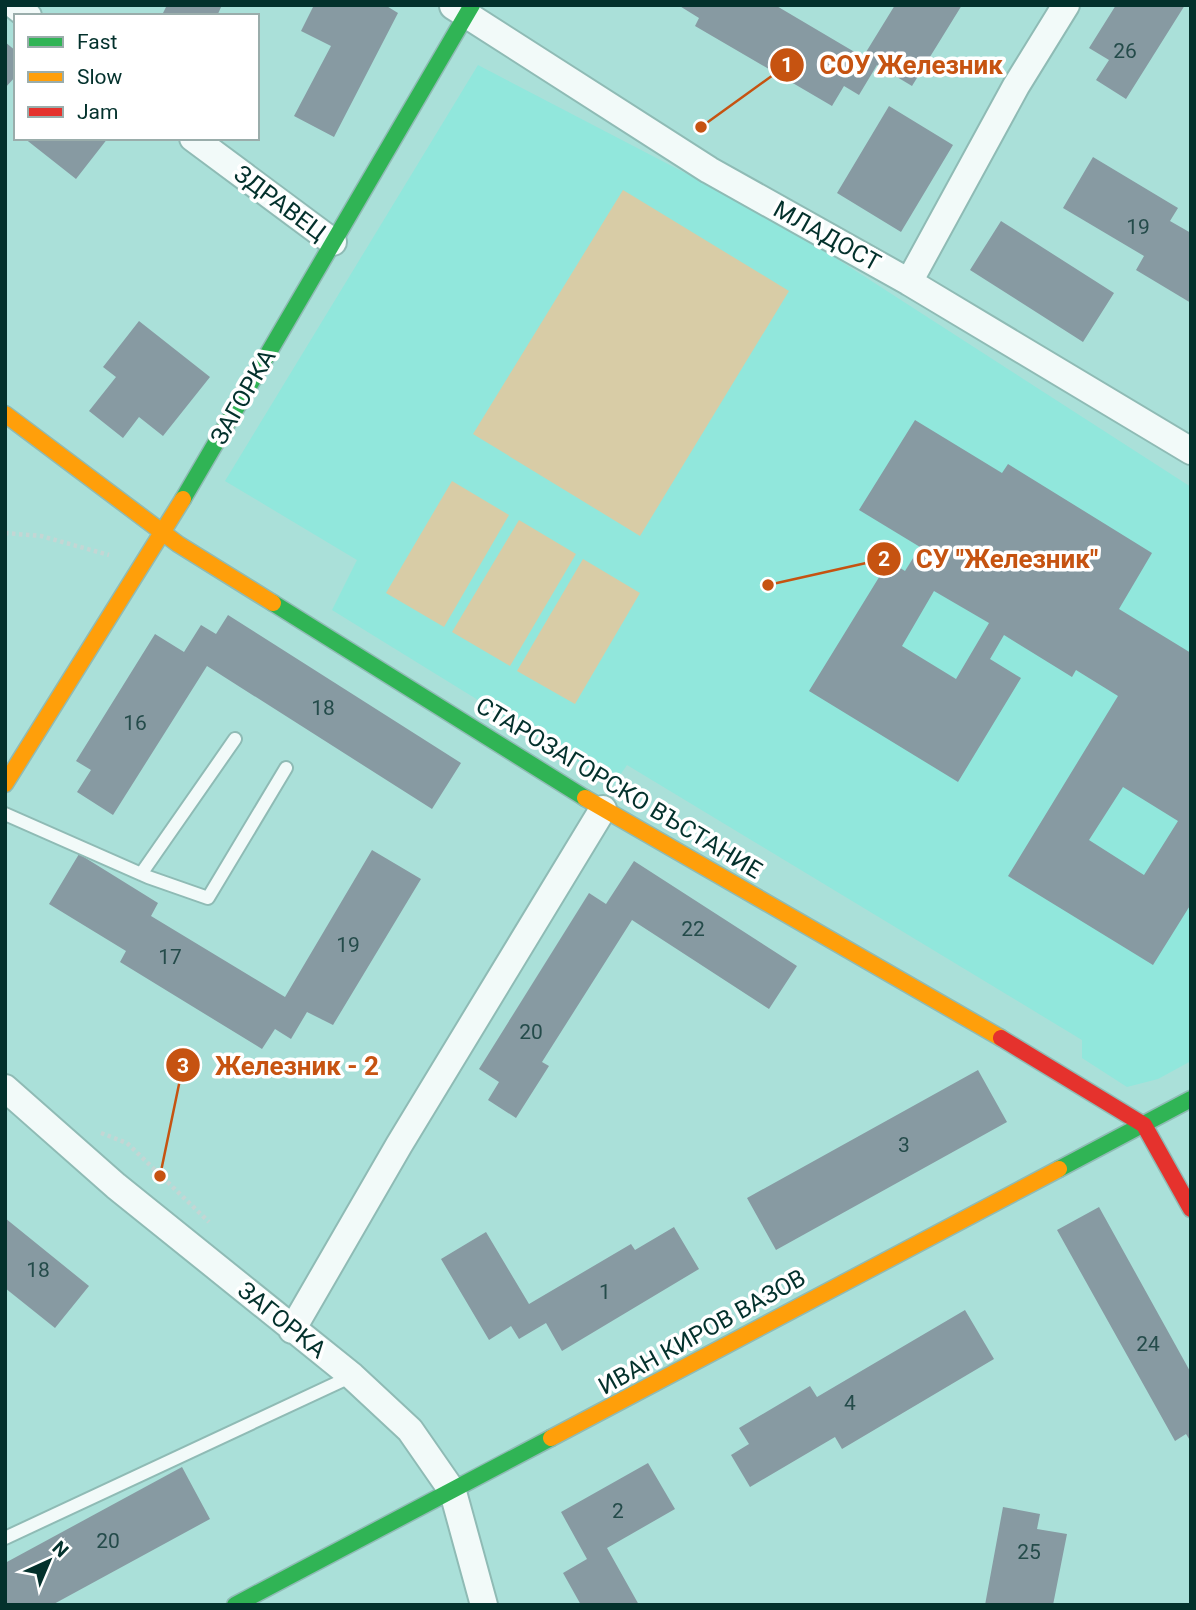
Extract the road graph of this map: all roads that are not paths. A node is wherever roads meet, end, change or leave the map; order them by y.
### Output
1 (1066, 5) edge
2 (463, 9) edge
3 (196, 140) edge
4 (333, 242) junction
5 (909, 282) junction
6 (5, 414) edge
7 (1191, 450) edge
8 (162, 534) junction
9 (235, 739) dead end
10 (286, 768) dead end
11 (5, 784) edge
12 (603, 809) junction
13 (5, 814) edge
14 (141, 874) junction
15 (5, 1088) edge
16 (1191, 1100) edge
17 (1144, 1125) junction
18 (1191, 1209) edge
19 (292, 1330) junction
20 (352, 1376) junction
21 (453, 1492) junction
22 (5, 1538) edge
23 (235, 1605) edge
24 (484, 1605) edge

1 - 5 street
2 - 4 street, ЗАГОРКА
2 - 5 street, МЛАДОСТ
3 - 4 street, ЗДРАВЕЦ
4 - 8 street, ЗАГОРКА
5 - 7 street, МЛАДОСТ
6 - 8 street, СТАРОЗАГОРСКО ВЪСТАНИЕ
8 - 11 street, ЗАГОРКА
8 - 12 street, СТАРОЗАГОРСКО ВЪСТАНИЕ
9 - 14 lane
10 - 14 lane
12 - 17 street, СТАРОЗАГОРСКО ВЪСТАНИЕ
12 - 19 street
13 - 14 lane
15 - 19 street, ЗАГОРКА
16 - 17 street, ИВАН КИРОВ ВАЗОВ
17 - 18 street, СТАРОЗАГОРСКО ВЪСТАНИЕ
17 - 21 street, ИВАН КИРОВ ВАЗОВ
19 - 20 street, ЗАГОРКА
20 - 21 street, ЗАГОРКА
20 - 22 lane
21 - 23 street, ИВАН КИРОВ ВАЗОВ
21 - 24 street, ЗАГОРКА

